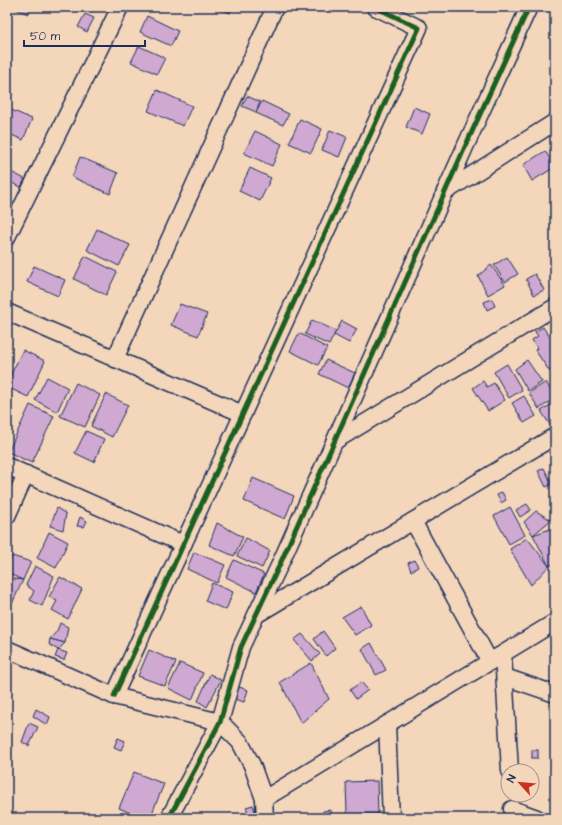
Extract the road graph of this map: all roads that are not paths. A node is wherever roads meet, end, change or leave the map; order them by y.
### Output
1 (120, 7) edge
2 (275, 7) edge
3 (375, 7) edge
4 (529, 7) edge
5 (555, 122) edge
6 (445, 192) junction
7 (7, 237) edge
8 (555, 307) edge
9 (7, 312) edge
10 (115, 359) junction
11 (243, 414) junction
12 (555, 436) edge
13 (335, 441) junction
14 (7, 466) edge
15 (26, 474) junction
16 (7, 516) edge
17 (413, 521) junction
18 (183, 544) junction
19 (256, 615) junction
20 (555, 622) edge
21 (7, 649) edge
22 (497, 658) junction
23 (505, 677) junction
24 (555, 694) edge
25 (114, 696) junction
26 (220, 722) junction
27 (387, 724) junction
28 (510, 763) edge
29 (264, 799) junction
30 (512, 807) edge
31 (170, 818) edge
32 (265, 818) edge
33 (391, 818) edge
34 (537, 818) edge

1 - 7 street
2 - 10 street
3 - 11 street
4 - 6 street
5 - 6 street
6 - 13 street
8 - 13 street
9 - 10 street
10 - 11 street
11 - 18 street
12 - 17 street
13 - 19 street
14 - 15 street
15 - 16 street
15 - 18 street
17 - 19 street
17 - 22 street
18 - 25 street
19 - 26 street
20 - 22 street
21 - 25 street
22 - 23 street
22 - 27 street
23 - 24 street
23 - 28 street
25 - 26 street
26 - 29 street
26 - 31 street
27 - 29 street
27 - 33 street
29 - 32 street
30 - 34 street

